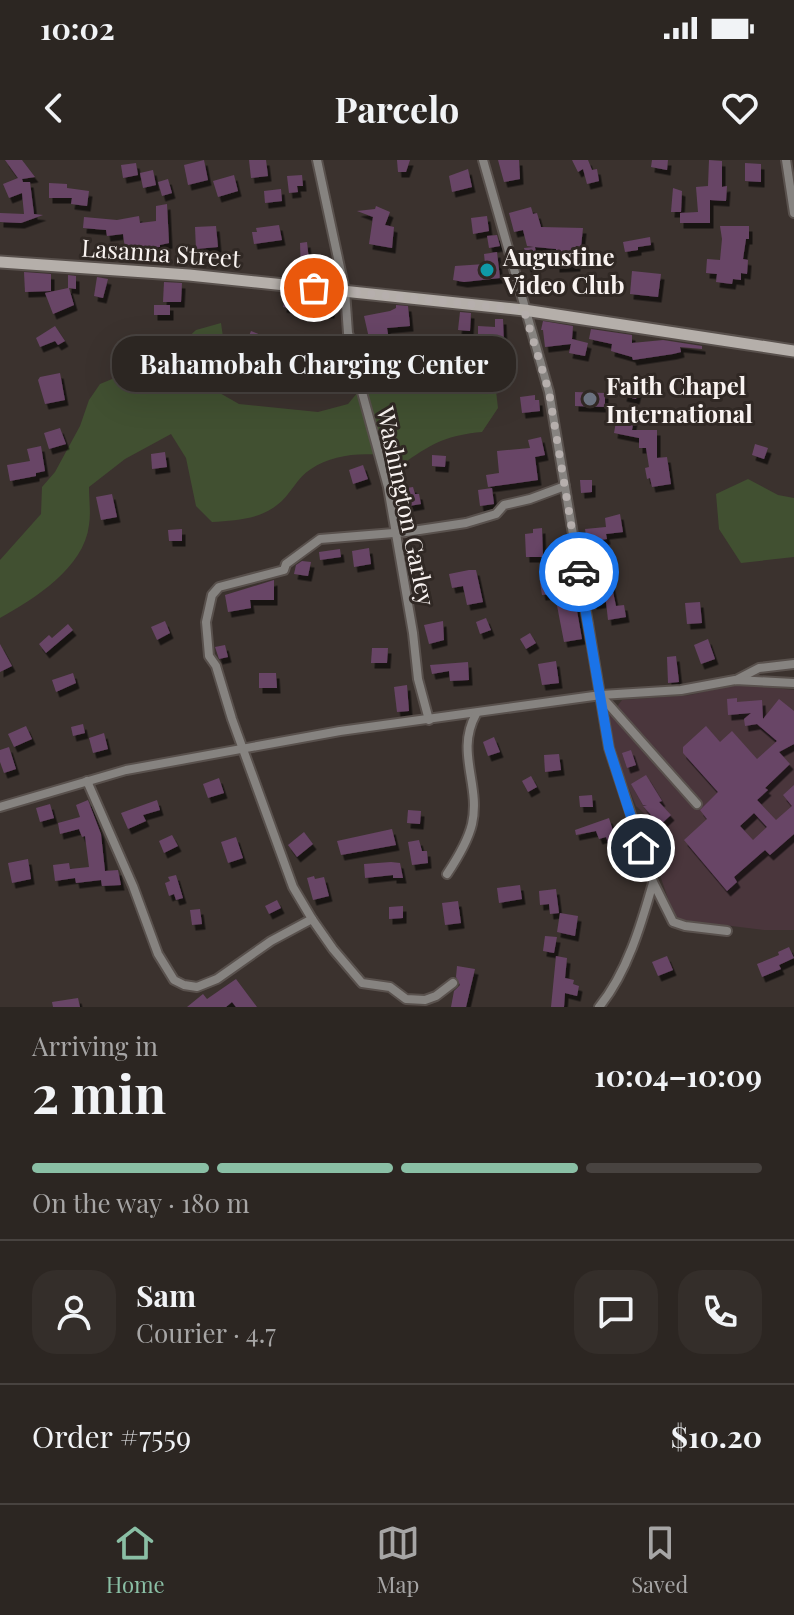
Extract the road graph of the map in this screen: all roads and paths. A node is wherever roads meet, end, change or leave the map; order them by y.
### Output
1 (317, 160) edge
2 (483, 160) edge
3 (786, 160) edge
4 (794, 213) edge
5 (0, 262) edge
6 (345, 291) junction
7 (524, 310) junction
8 (794, 351) edge
9 (565, 486) junction
10 (396, 533) junction
11 (794, 664) edge
12 (735, 680) junction
13 (794, 683) edge
14 (601, 695) junction
15 (476, 714) junction
16 (429, 720) junction
17 (244, 748) junction
18 (87, 781) junction
19 (697, 804) dead end
20 (0, 807) edge
21 (447, 874) dead end
22 (653, 882) junction
23 (312, 919) junction
24 (727, 931) dead end
25 (453, 983) dead end
26 (599, 1007) edge

1 - 6 street, Washington Garley
2 - 7 street
3 - 4 street
5 - 6 street, Lasanna Street
6 - 7 street, Lasanna Street
6 - 10 street, Washington Garley
7 - 8 street, Lasanna Street
7 - 9 street
9 - 10 street
9 - 14 street
10 - 16 street, Washington Garley
10 - 17 street
11 - 12 street
12 - 13 street
12 - 14 street
14 - 15 street
14 - 19 street
14 - 22 street
15 - 16 street
15 - 21 street
16 - 17 street
17 - 18 street
17 - 23 street
18 - 20 street
18 - 23 street
22 - 24 street
22 - 26 street
23 - 25 street

